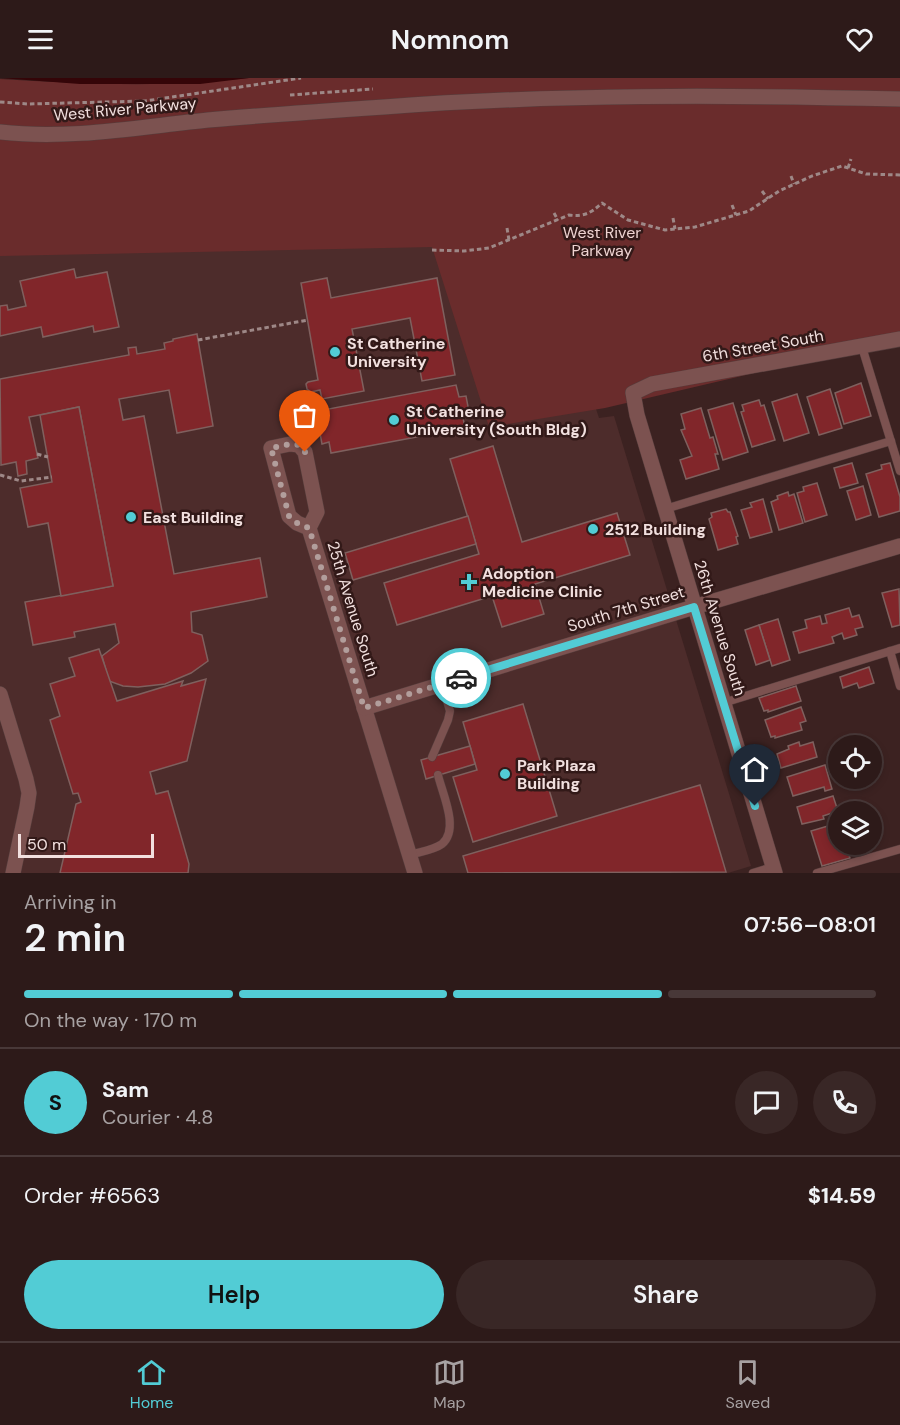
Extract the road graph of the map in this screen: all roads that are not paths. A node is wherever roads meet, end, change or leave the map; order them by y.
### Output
1 (900, 99) edge
2 (0, 132) edge
3 (900, 339) edge
4 (862, 347) junction
5 (633, 393) joint
6 (891, 441) junction
7 (900, 471) edge
8 (665, 509) junction
9 (309, 528) junction
10 (900, 546) edge
11 (694, 607) junction
12 (900, 648) edge
13 (890, 651) junction
14 (442, 684) junction
15 (900, 686) edge
16 (0, 694) edge
17 (723, 703) junction
18 (364, 708) junction
19 (432, 757) dead end
20 (438, 775) dead end
21 (900, 849) edge
22 (410, 855) junction
23 (774, 870) edge
24 (13, 873) edge
25 (415, 873) edge
26 (753, 873) edge
27 (818, 873) edge

1 - 2 street, West River Parkway
3 - 4 street, 6th Street South
4 - 5 street, 6th Street South
4 - 6 lane
5 - 8 street, 26th Avenue South
6 - 7 lane
6 - 8 lane
8 - 11 street, 26th Avenue South
9 - 9 street, 25th Avenue South
9 - 18 street, 25th Avenue South
10 - 11 street, South 7th Street
11 - 14 street, South 7th Street
11 - 17 street, 26th Avenue South
12 - 13 lane
13 - 15 lane
13 - 17 lane
14 - 18 street, South 7th Street
14 - 19 lane
16 - 24 street
17 - 23 street, 26th Avenue South
18 - 22 street, 25th Avenue South
20 - 22 lane
21 - 27 lane
22 - 25 street, 25th Avenue South
23 - 26 lane

